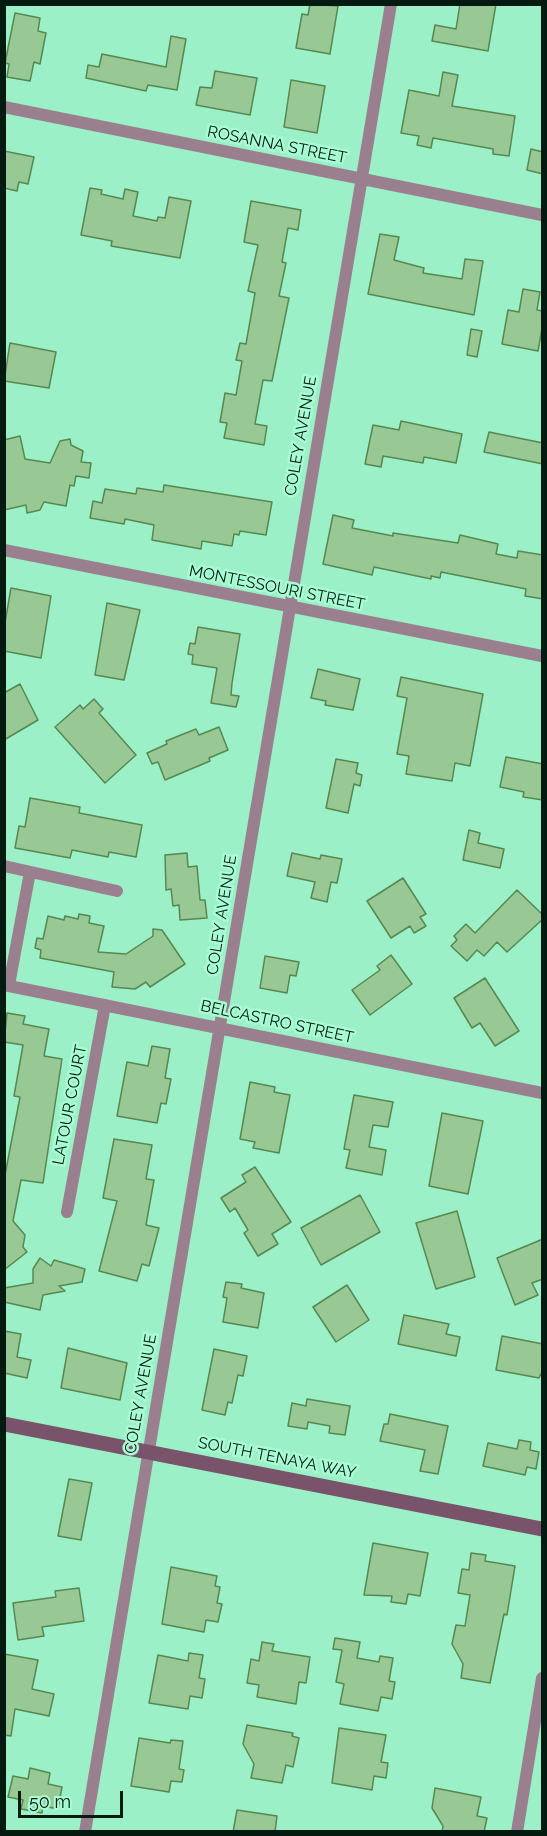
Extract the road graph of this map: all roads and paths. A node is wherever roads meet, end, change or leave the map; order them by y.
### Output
1 (391, 4) edge
2 (4, 107) edge
3 (361, 179) junction
4 (543, 215) edge
5 (4, 550) edge
6 (288, 608) junction
7 (543, 656) edge
8 (4, 866) edge
9 (30, 872) junction
10 (117, 891) dead end
11 (7, 985) edge
12 (105, 1005) junction
13 (220, 1027) junction
14 (543, 1093) edge
15 (67, 1212) dead end
16 (4, 1424) edge
17 (148, 1450) junction
18 (543, 1528) edge
19 (543, 1678) edge
20 (85, 1832) edge
21 (517, 1832) edge

1 - 3 street, COLEY AVENUE
2 - 3 street, ROSANNA STREET
3 - 4 street, ROSANNA STREET
3 - 6 street, COLEY AVENUE
5 - 6 street, MONTESSOURI STREET
6 - 7 street, MONTESSOURI STREET
6 - 13 street, COLEY AVENUE
8 - 9 street
9 - 10 street
9 - 11 street
11 - 12 street, BELCASTRO STREET
12 - 13 street, BELCASTRO STREET
12 - 15 street, LATOUR COURT
13 - 14 street, BELCASTRO STREET
13 - 17 street, COLEY AVENUE
16 - 17 street, SOUTH TENAYA WAY
17 - 18 street, SOUTH TENAYA WAY
17 - 20 street, COLEY AVENUE
19 - 21 street

